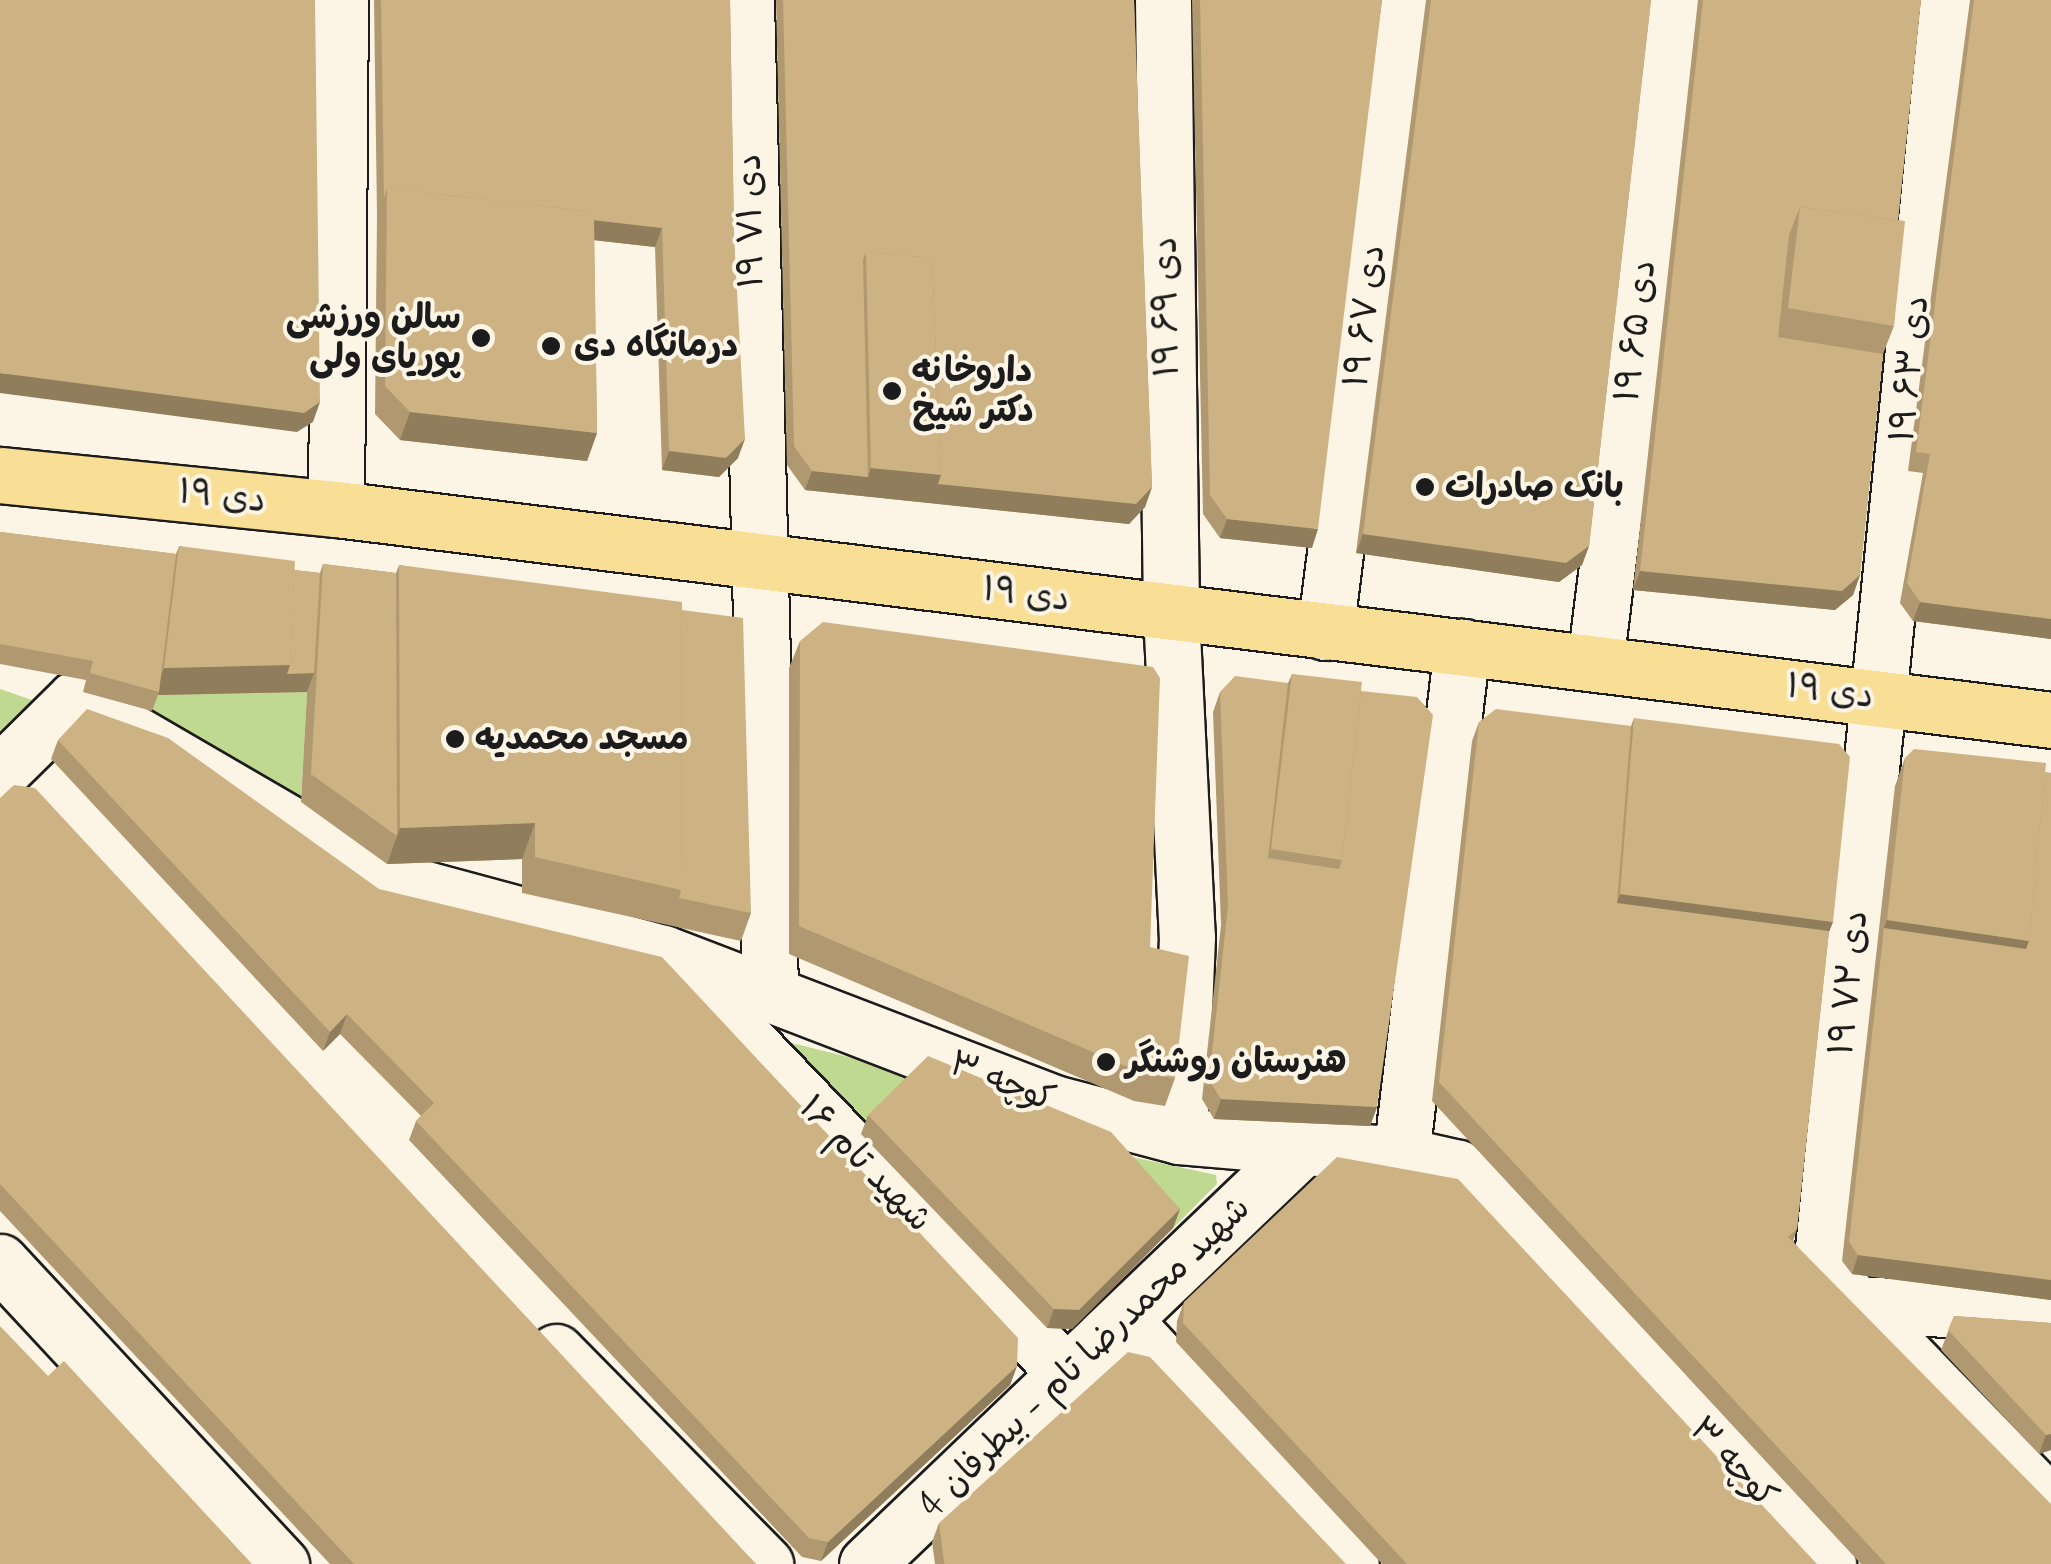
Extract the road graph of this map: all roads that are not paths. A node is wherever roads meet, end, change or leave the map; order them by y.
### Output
1 (340, 0) edge
2 (746, 0) edge
3 (1163, 0) edge
4 (1404, 0) edge
5 (1677, 0) edge
6 (1945, 19) edge
7 (0, 475) edge
8 (336, 509) junction
9 (759, 563) junction
10 (1172, 613) junction
11 (1325, 632) junction
12 (1462, 647) junction
13 (1596, 663) junction
14 (1878, 698) junction
15 (2051, 720) edge
16 (9, 791) edge
17 (663, 953) junction
18 (770, 992) junction
19 (1179, 1136) junction
20 (1301, 1149) junction
21 (1401, 1155) junction
22 (1, 1264) edge
23 (1839, 1286) junction
24 (514, 1310) edge
25 (2051, 1315) edge
26 (1125, 1322) junction
27 (1067, 1374) junction
28 (2051, 1504) edge
29 (874, 1562) edge
30 (280, 1564) edge
31 (764, 1564) edge
32 (1350, 1564) edge
33 (1828, 1564) edge

1 - 8 street
2 - 9 street, ۱۹ دی ۷۱
3 - 10 street, ۱۹ دی ۶۹
4 - 11 street, ۱۹ دی ۶۷
5 - 13 street, ۱۹ دی ۶۵
6 - 14 street, ۱۹ دی ۶۳
7 - 8 main road, ۱۹ دی
8 - 9 main road, ۱۹ دی
9 - 10 main road, ۱۹ دی
9 - 18 street, ۱۹ دی ۷۱
10 - 11 main road, ۱۹ دی
10 - 19 street, ۱۹ دی ۶۹
11 - 12 main road, ۱۹ دی
12 - 13 main road, ۱۹ دی
12 - 21 street
13 - 14 main road, ۱۹ دی
14 - 15 main road, ۱۹ دی
14 - 23 street, ۱۹ دی ۷۲
16 - 17 street, کوچه ۳
17 - 18 street, کوچه ۳
17 - 27 street, شهید تام ۱۶
18 - 19 street, کوچه ۳
19 - 20 street, کوچه ۳
20 - 21 street, کوچه ۳
20 - 26 street, شهید محمدرضا تام - بیطرفان 4
21 - 33 street, کوچه ۳
22 - 30 street
23 - 25 street
23 - 28 street
24 - 31 street
26 - 27 street, شهید محمدرضا تام - بیطرفان 4
26 - 32 street
27 - 29 street, شهید محمدرضا تام - بیطرفان 4

